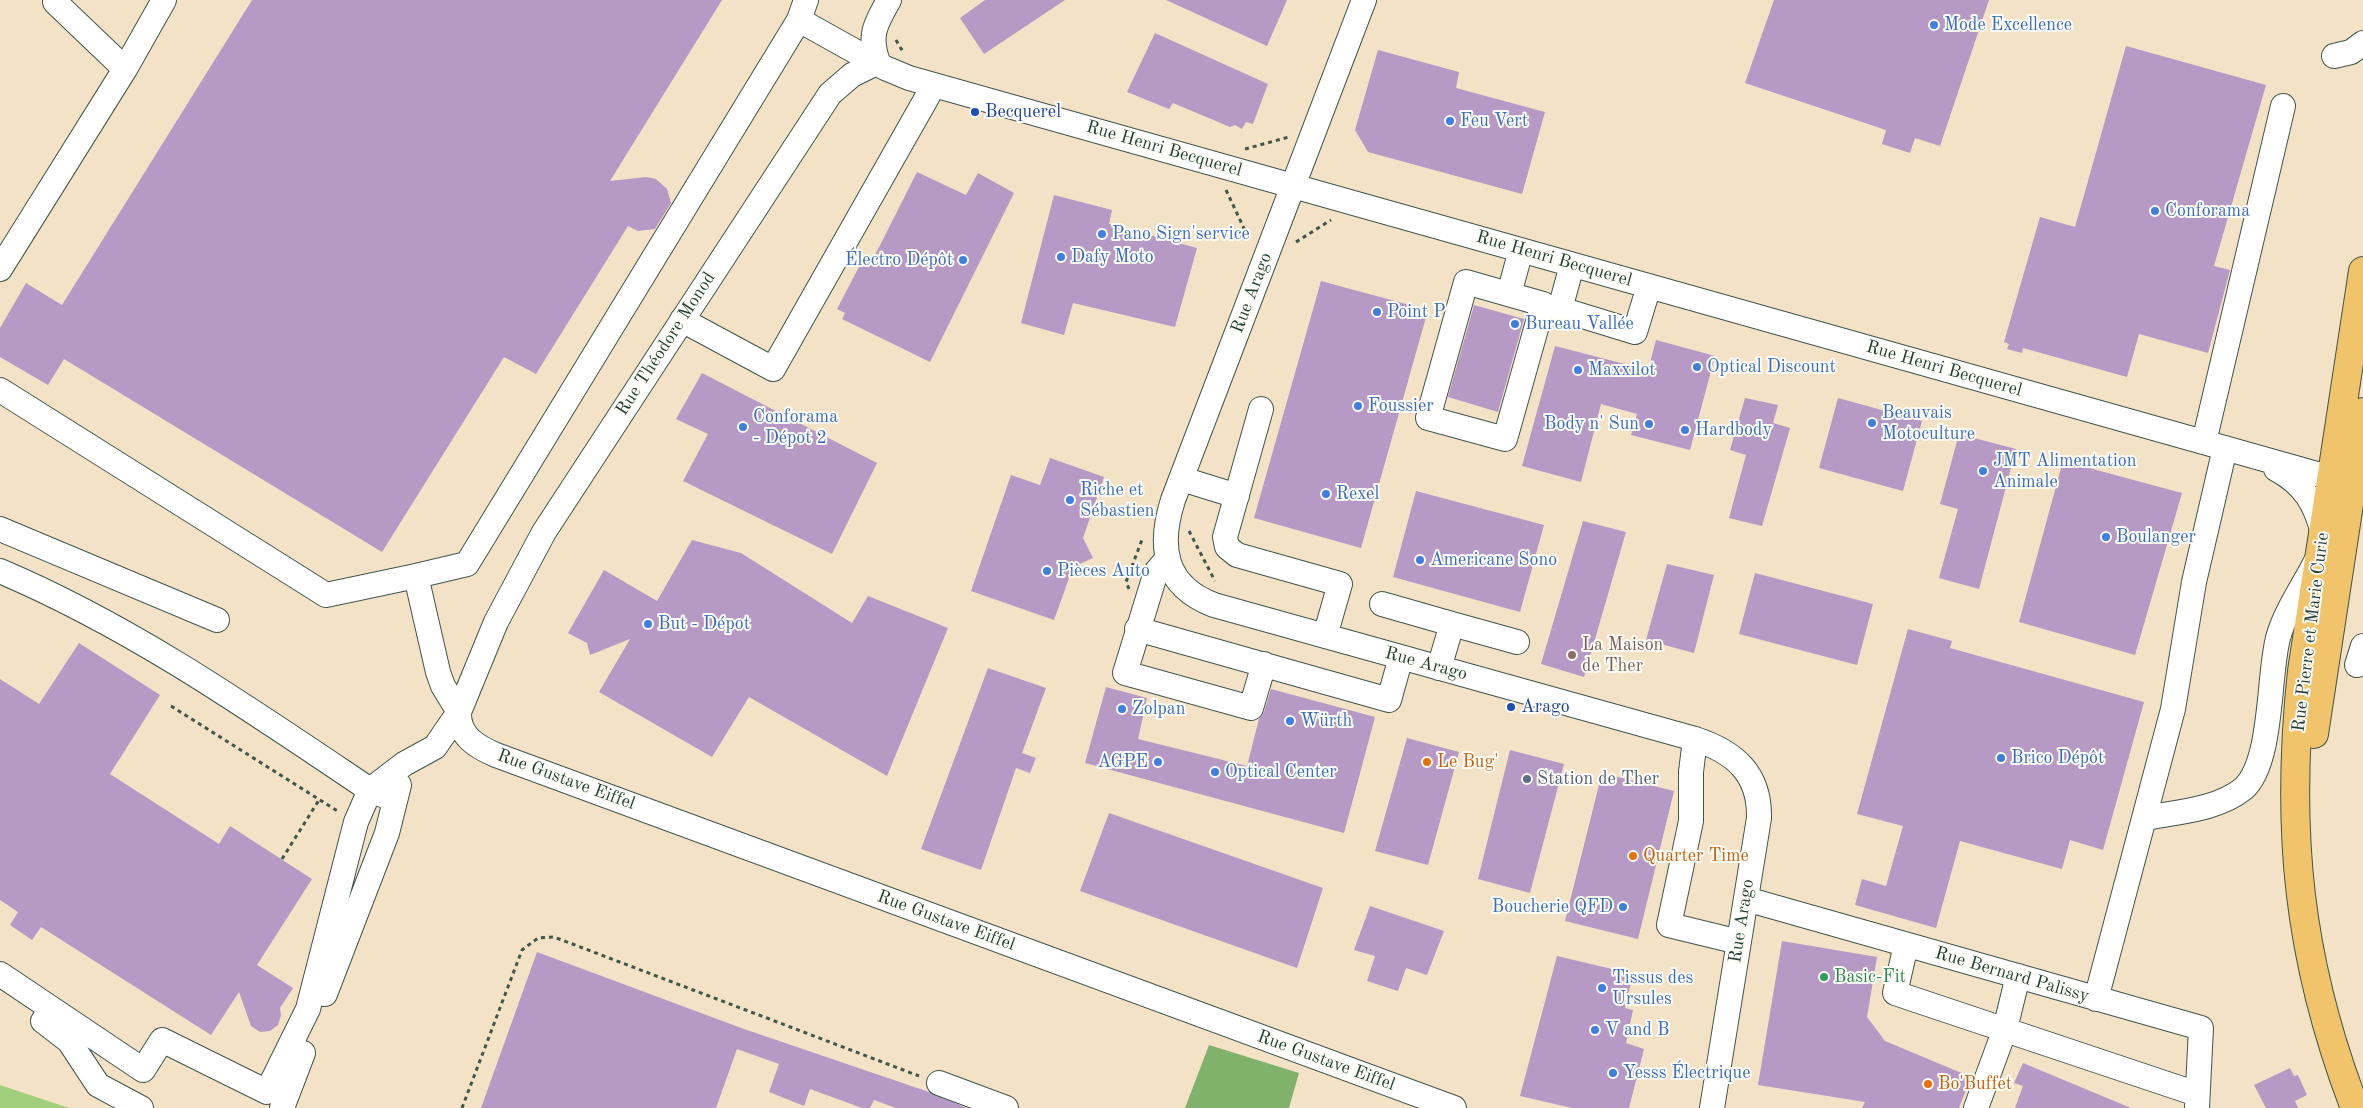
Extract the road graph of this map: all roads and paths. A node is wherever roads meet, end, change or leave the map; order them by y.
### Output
1 (56, 0) edge
2 (164, 0) edge
3 (889, 0) edge
4 (1364, 0) edge
5 (802, 10) edge
6 (894, 33) dead end
7 (2363, 43) edge
8 (907, 56) dead end
9 (2334, 56) dead end
10 (878, 62) junction
11 (125, 69) junction
12 (934, 85) junction
13 (2284, 106) dead end
14 (1296, 135) dead end
15 (1236, 152) dead end
16 (1293, 186) junction
17 (1220, 188) dead end
18 (1250, 241) dead end
19 (1521, 250) junction
20 (1572, 264) junction
21 (0, 269) edge
22 (2363, 271) edge
23 (1649, 286) junction
24 (1509, 294) junction
25 (682, 320) junction
26 (0, 390) edge
27 (1261, 409) dead end
28 (2363, 412) edge
29 (2221, 447) junction
30 (1182, 479) junction
31 (2349, 483) edge
32 (1237, 496) junction
33 (1184, 522) dead end
34 (0, 529) edge
35 (2322, 543) junction
36 (1168, 558) junction
37 (0, 571) edge
38 (416, 576) junction
39 (1220, 590) dead end
40 (1382, 604) dead end
41 (216, 620) dead end
42 (1452, 624) junction
43 (1137, 629) junction
44 (1325, 636) junction
45 (1517, 642) dead end
46 (1401, 657) junction
47 (1264, 664) junction
48 (1440, 668) junction
49 (171, 706) dead end
50 (458, 712) junction
51 (1695, 739) junction
52 (404, 764) junction
53 (370, 790) junction
54 (319, 800) junction
55 (395, 800) junction
56 (2145, 818) junction
57 (356, 822) junction
58 (282, 860) dead end
59 (1746, 899) junction
60 (1739, 942) junction
61 (1906, 945) junction
62 (0, 974) edge
63 (2018, 976) junction
64 (0, 988) edge
65 (2096, 999) junction
66 (2005, 1029) junction
67 (939, 1083) joint
68 (2363, 1083) edge
69 (2197, 1101) edge
70 (141, 1108) edge
71 (282, 1108) edge
72 (462, 1108) edge
73 (1006, 1108) edge
74 (1454, 1108) edge
75 (1712, 1108) edge
76 (1976, 1108) edge
77 (2355, 1108) edge

1 - 11 street
2 - 11 street
3 - 10 street
4 - 16 street, Rue Arago
5 - 10 street, Rue Henri Becquerel
5 - 38 street
6 - 8 path
7 - 9 street
10 - 12 street, Rue Henri Becquerel
10 - 25 street, Rue Théodore Monod
11 - 21 street
12 - 16 street, Rue Henri Becquerel
12 - 25 street
13 - 29 street
14 - 15 path
16 - 19 street, Rue Henri Becquerel
16 - 30 street, Rue Arago
17 - 18 path
19 - 20 street, Rue Henri Becquerel
19 - 24 street
20 - 23 street, Rue Henri Becquerel
20 - 23 street
22 - 31 main road, Rue Pierre et Marie Curie
23 - 29 street, Rue Henri Becquerel
24 - 24 street
25 - 50 street, Rue Théodore Monod
26 - 38 street
27 - 32 street
28 - 31 main road, Rue Pierre et Marie Curie
29 - 31 street, Rue Henri Becquerel
29 - 35 street, Rue Henri Becquerel
29 - 56 street
30 - 32 street
30 - 36 street, Rue Arago
31 - 35 main road, Rue Pierre et Marie Curie
31 - 68 main road, Rue Pierre et Marie Curie
32 - 44 street
33 - 39 path
34 - 41 street
35 - 56 street
35 - 77 main road, Rue Pierre et Marie Curie
36 - 43 street
36 - 44 street, Rue Arago
37 - 53 street
38 - 50 street, Rue Gustave Eiffel
40 - 42 street
42 - 45 street
42 - 48 street
43 - 47 street
43 - 47 street
44 - 46 street, Rue Arago
46 - 47 street
46 - 48 street, Rue Arago
48 - 51 street, Rue Arago
49 - 54 path
50 - 52 street, Rue Théodore Monod
50 - 74 street, Rue Gustave Eiffel
51 - 59 street, Rue Arago
51 - 60 street
52 - 53 street, Rue Théodore Monod
52 - 55 street
53 - 55 street
53 - 57 street
54 - 57 path
54 - 58 path
55 - 71 street
56 - 65 street
57 - 62 street
59 - 60 street, Rue Arago
59 - 61 street, Rue Bernard Palissy
60 - 75 street, Rue Arago
61 - 63 street, Rue Bernard Palissy
61 - 66 street
63 - 65 street, Rue Bernard Palissy
63 - 66 street
64 - 70 street
65 - 69 street, Rue Bernard Palissy
66 - 69 street
66 - 76 street
67 - 72 path
67 - 73 street

